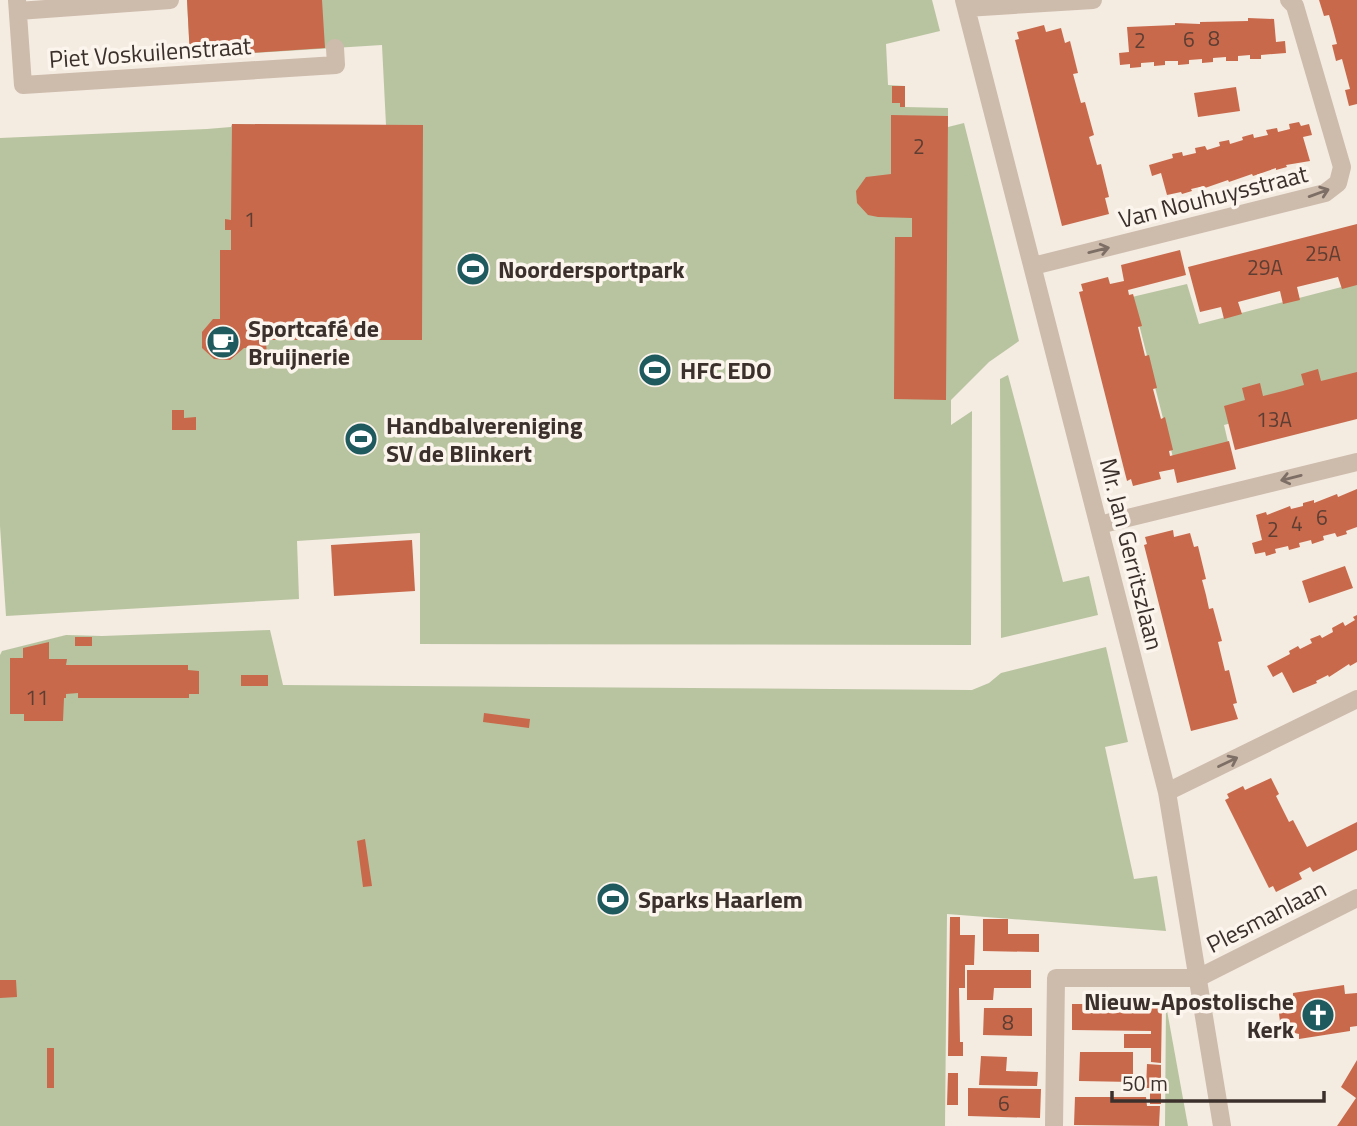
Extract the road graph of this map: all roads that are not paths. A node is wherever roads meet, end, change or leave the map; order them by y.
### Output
1 (170, 0) edge
2 (1093, 0) edge
3 (1289, 0) edge
4 (965, 4) edge
5 (17, 6) edge
6 (335, 48) dead end
7 (1033, 267) junction
8 (1357, 462) edge
9 (1100, 525) junction
10 (1357, 699) edge
11 (1167, 792) junction
12 (1357, 898) edge
13 (1198, 978) junction
14 (1054, 1126) edge
15 (1222, 1126) edge

1 - 5 street, Piet Voskuilenstraat
2 - 4 street
7 -> 3 street, Van Nouhuysstraat
4 - 7 street, Mr. Jan Gerritszlaan
5 - 6 street, Piet Voskuilenstraat
7 - 9 street, Mr. Jan Gerritszlaan
8 -> 9 street
9 - 11 street, Mr. Jan Gerritszlaan
11 -> 10 street
11 - 13 street, Mr. Jan Gerritszlaan
12 - 13 street, Plesmanlaan
13 - 14 street
13 - 15 street, Mr. Jan Gerritszlaan

